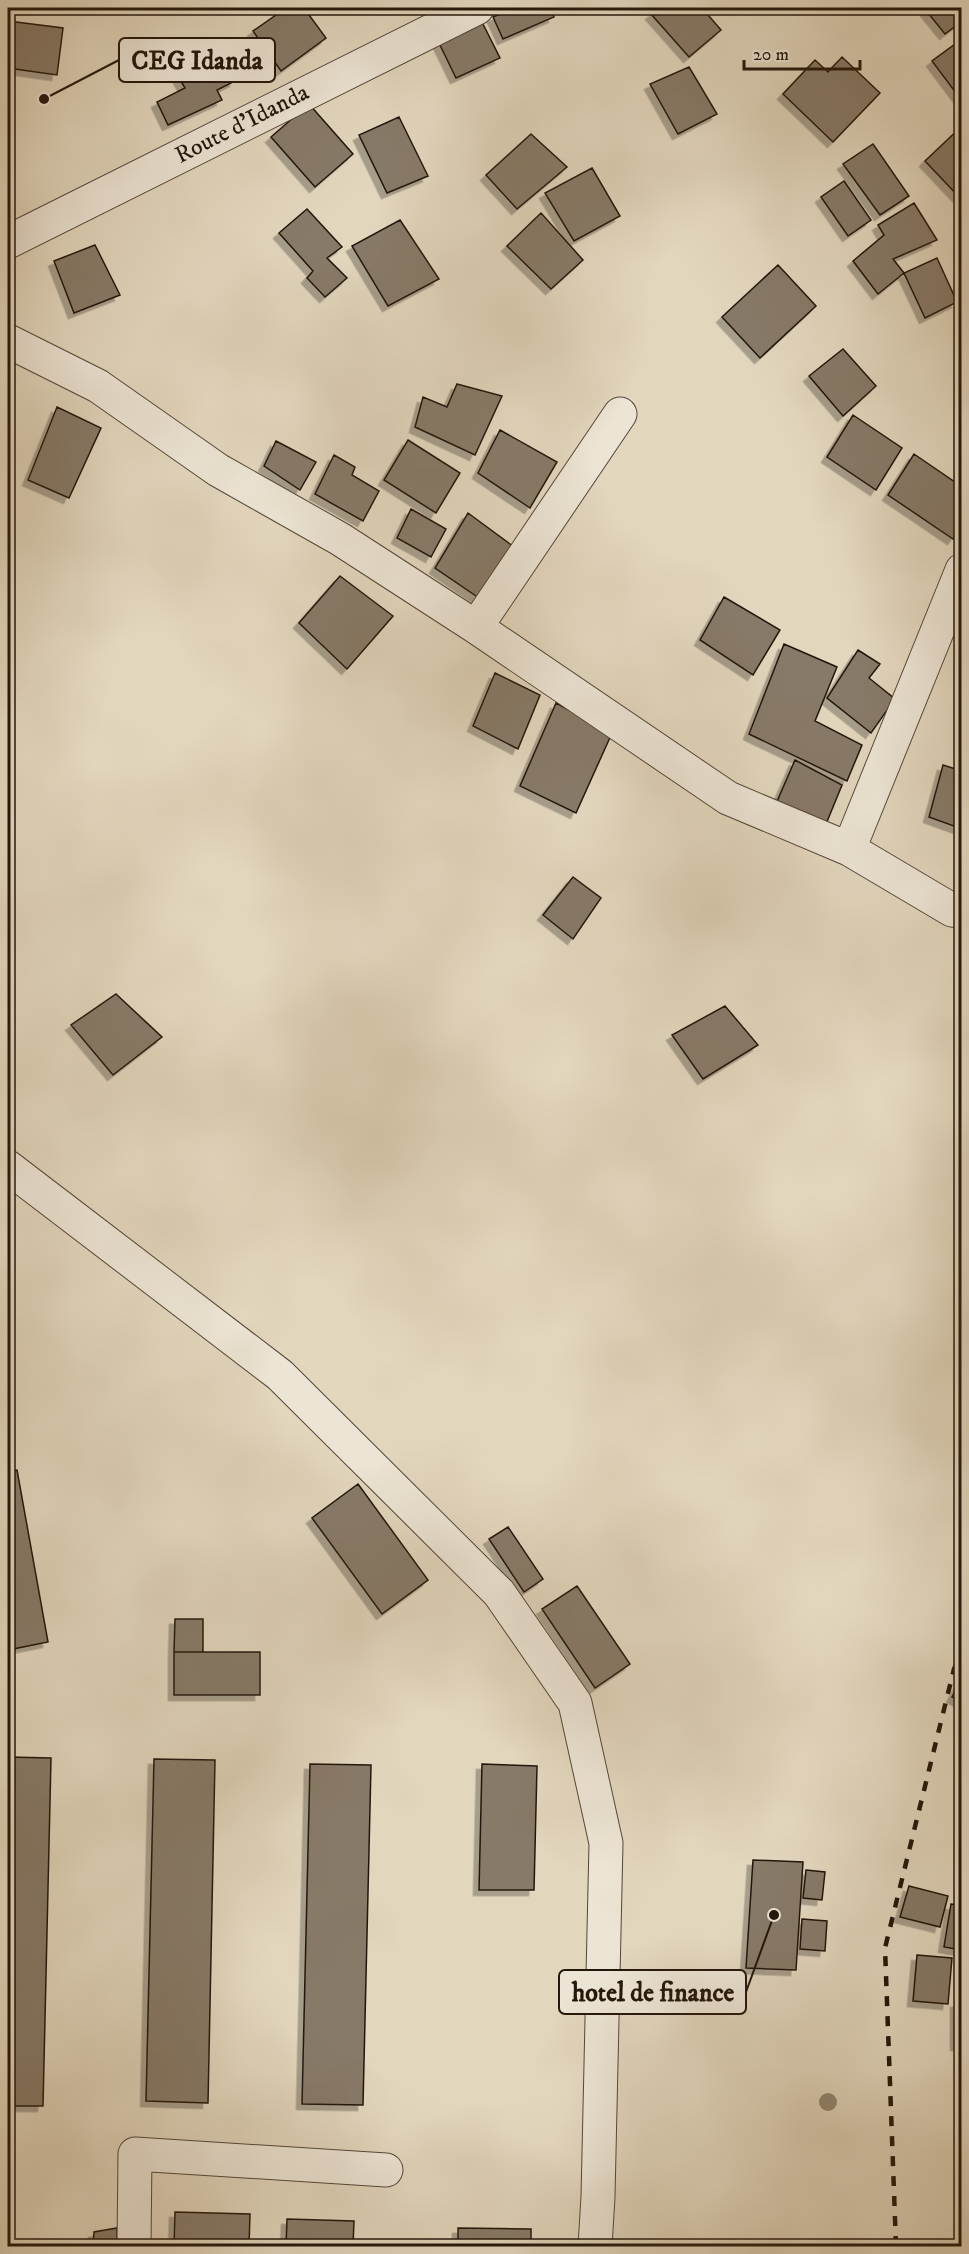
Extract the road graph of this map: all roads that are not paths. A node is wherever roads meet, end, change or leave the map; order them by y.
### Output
1 (470, 9) edge
2 (8, 242) edge
3 (8, 342) edge
4 (620, 414) dead end
5 (962, 570) edge
6 (476, 627) junction
7 (849, 849) junction
8 (962, 911) edge
9 (8, 1167) edge
10 (386, 2170) dead end
11 (134, 2247) edge
12 (595, 2247) edge

1 - 2 street, Route d'Idanda
3 - 6 street
4 - 6 street
5 - 7 street
6 - 7 street
7 - 8 street
9 - 12 street
10 - 11 street

